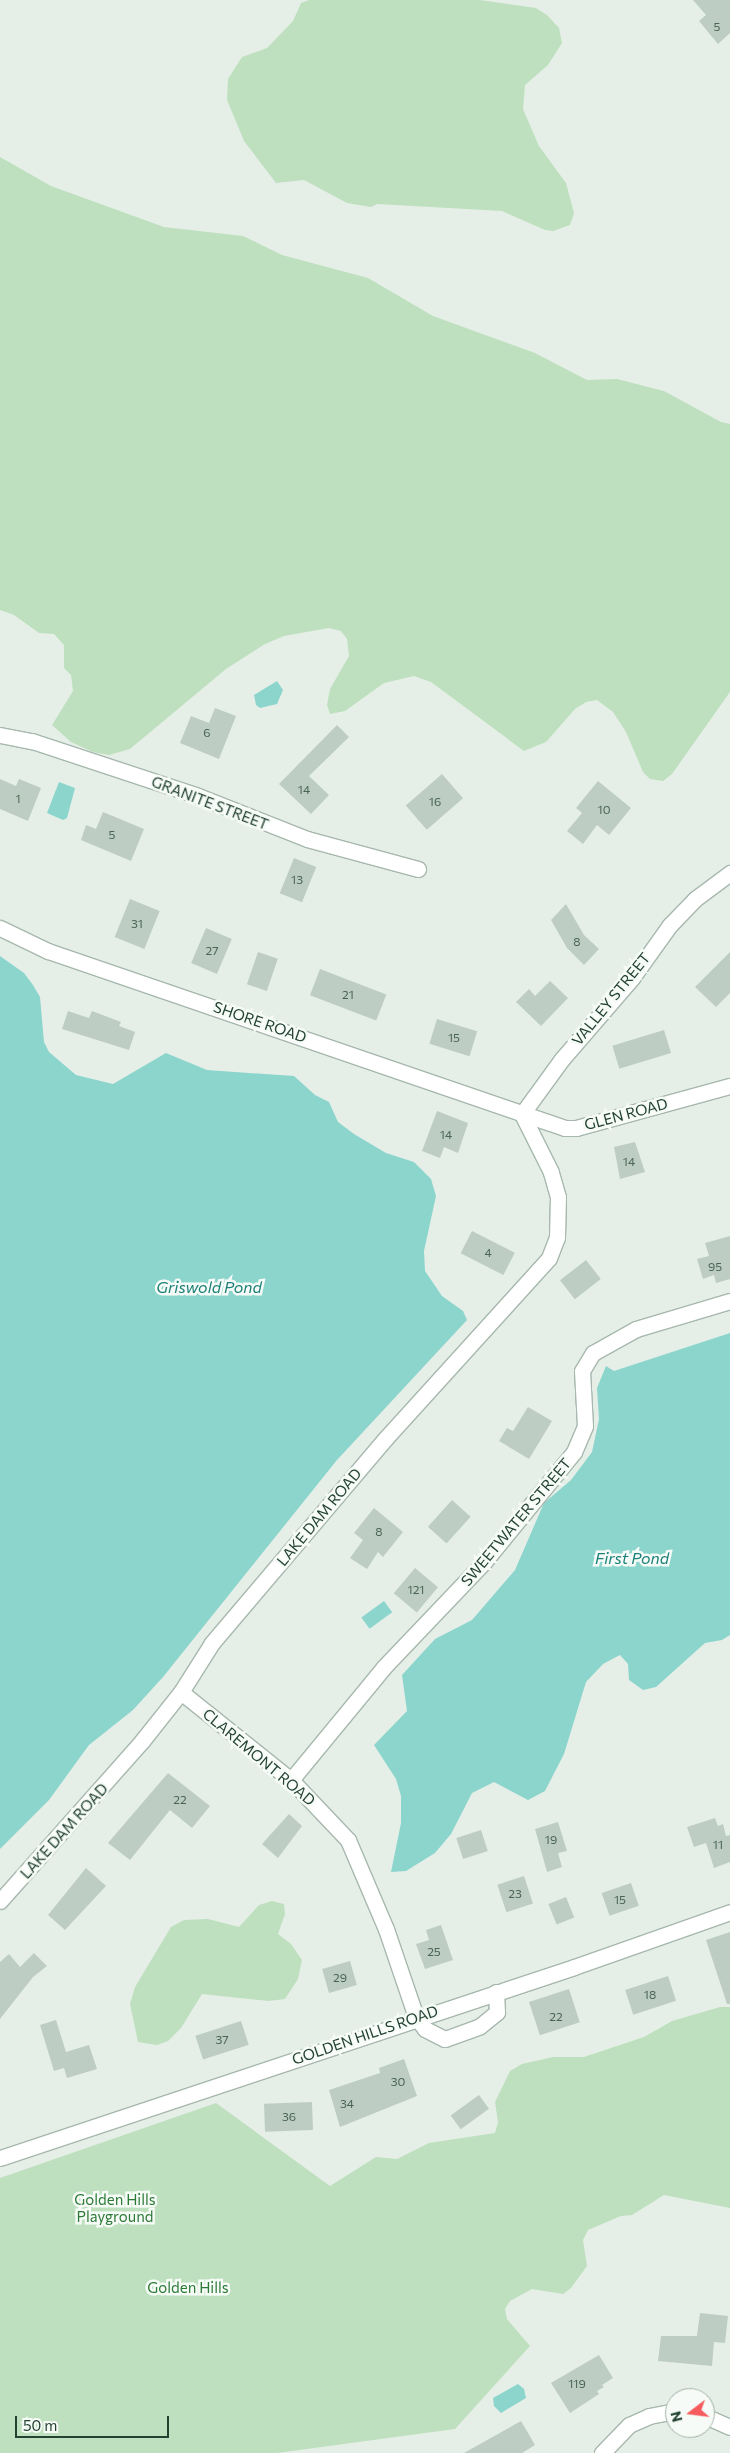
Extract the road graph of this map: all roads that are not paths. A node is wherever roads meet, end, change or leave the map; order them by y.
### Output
1 (1, 735) edge
2 (418, 869) dead end
3 (730, 872) edge
4 (0, 928) edge
5 (730, 1086) edge
6 (522, 1114) junction
7 (730, 1301) edge
8 (182, 1692) junction
9 (291, 1780) junction
10 (0, 1901) edge
11 (730, 1912) edge
12 (496, 1992) junction
13 (416, 2017) junction
14 (0, 2158) edge
15 (665, 2414) edge
16 (715, 2420) edge
17 (730, 2427) edge
18 (602, 2453) edge

1 - 2 street, GRANITE STREET
3 - 6 street, VALLEY STREET
4 - 6 street, SHORE ROAD
5 - 6 street, GLEN ROAD
6 - 8 street, LAKE DAM ROAD
7 - 9 street, SWEETWATER STREET
8 - 9 street, CLAREMONT ROAD
8 - 10 street, LAKE DAM ROAD
9 - 13 street, CLAREMONT ROAD
11 - 12 street, GOLDEN HILLS ROAD
12 - 13 street, GOLDEN HILLS ROAD
12 - 13 street
13 - 14 street, GOLDEN HILLS ROAD
15 - 18 street
16 - 17 street

